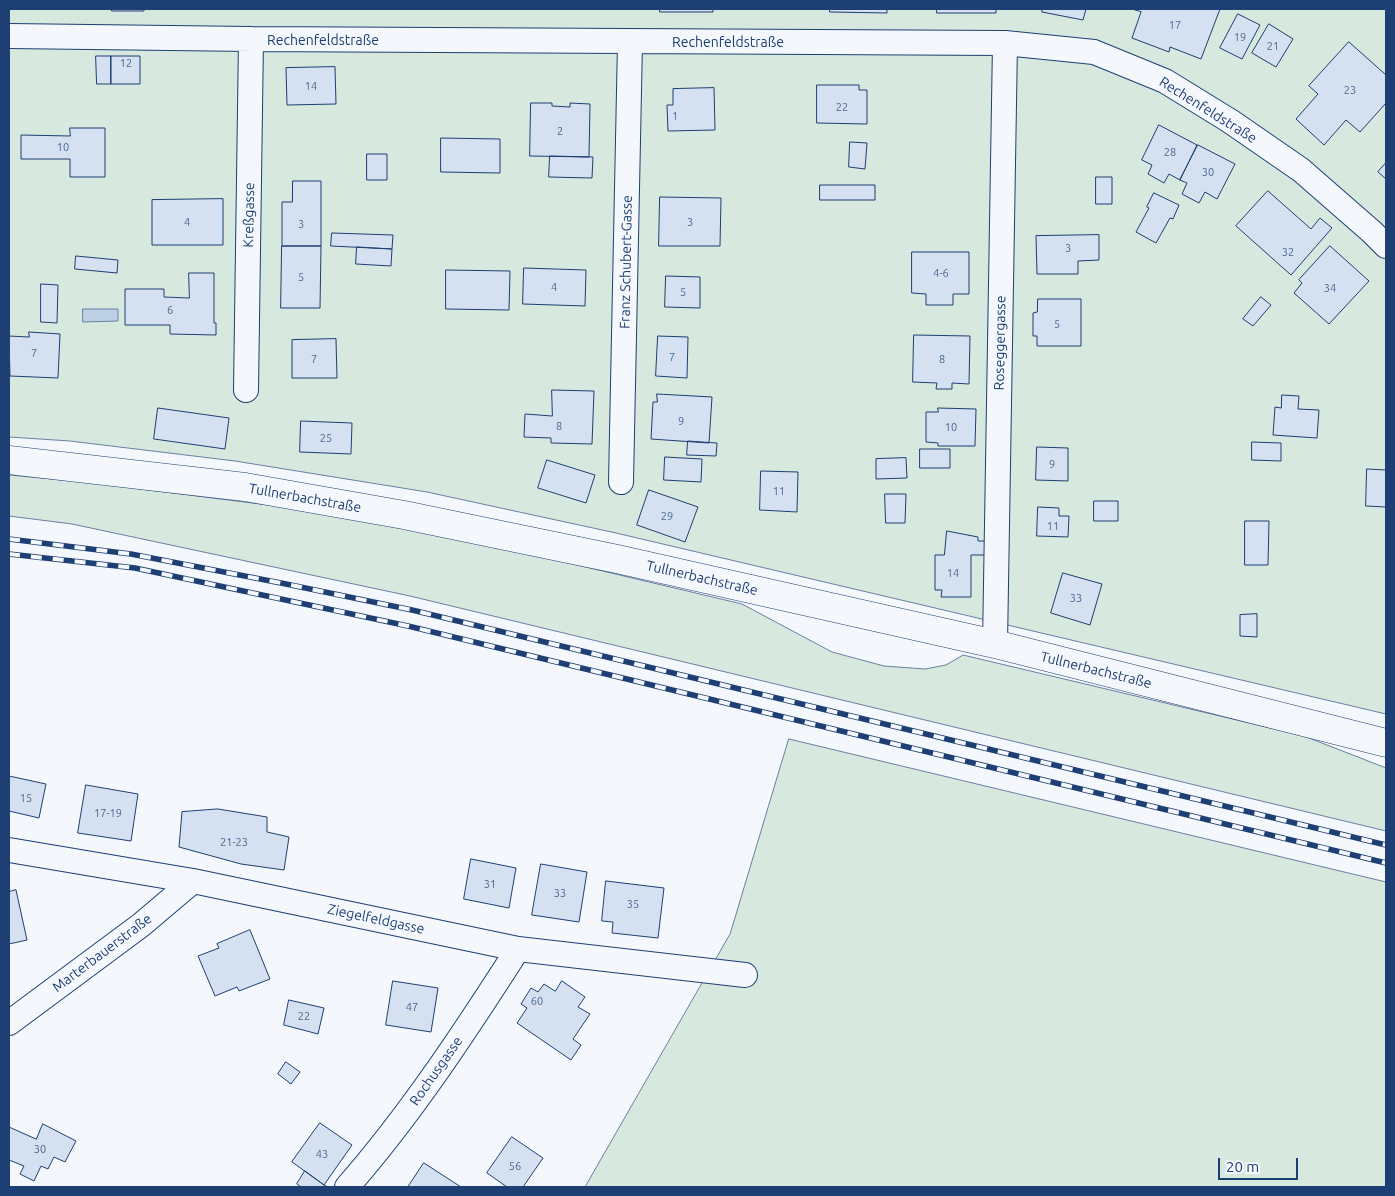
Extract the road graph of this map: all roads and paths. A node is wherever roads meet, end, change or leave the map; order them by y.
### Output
1 (9, 36) edge
2 (251, 39) junction
3 (630, 42) junction
4 (1005, 43) junction
5 (1386, 246) edge
6 (246, 390) dead end
7 (9, 460) edge
8 (621, 482) dead end
9 (995, 644) junction
10 (1386, 743) edge
11 (9, 850) edge
12 (193, 882) junction
13 (518, 949) junction
14 (745, 976) dead end
15 (9, 1023) edge
16 (347, 1187) edge

1 - 2 street, Rechenfeldstraße
2 - 3 street, Rechenfeldstraße
2 - 6 street, Kreßgasse
3 - 4 street, Rechenfeldstraße
3 - 8 street, Franz Schubert-Gasse
4 - 5 street, Rechenfeldstraße
4 - 9 street, Roseggergasse
7 - 9 main road, Tullnerbachstraße
9 - 10 main road, Tullnerbachstraße
11 - 12 street, Ziegelfeldgasse
12 - 13 street, Ziegelfeldgasse
12 - 15 street, Marterbauerstraße
13 - 14 street, Ziegelfeldgasse
13 - 16 street, Rochusgasse

